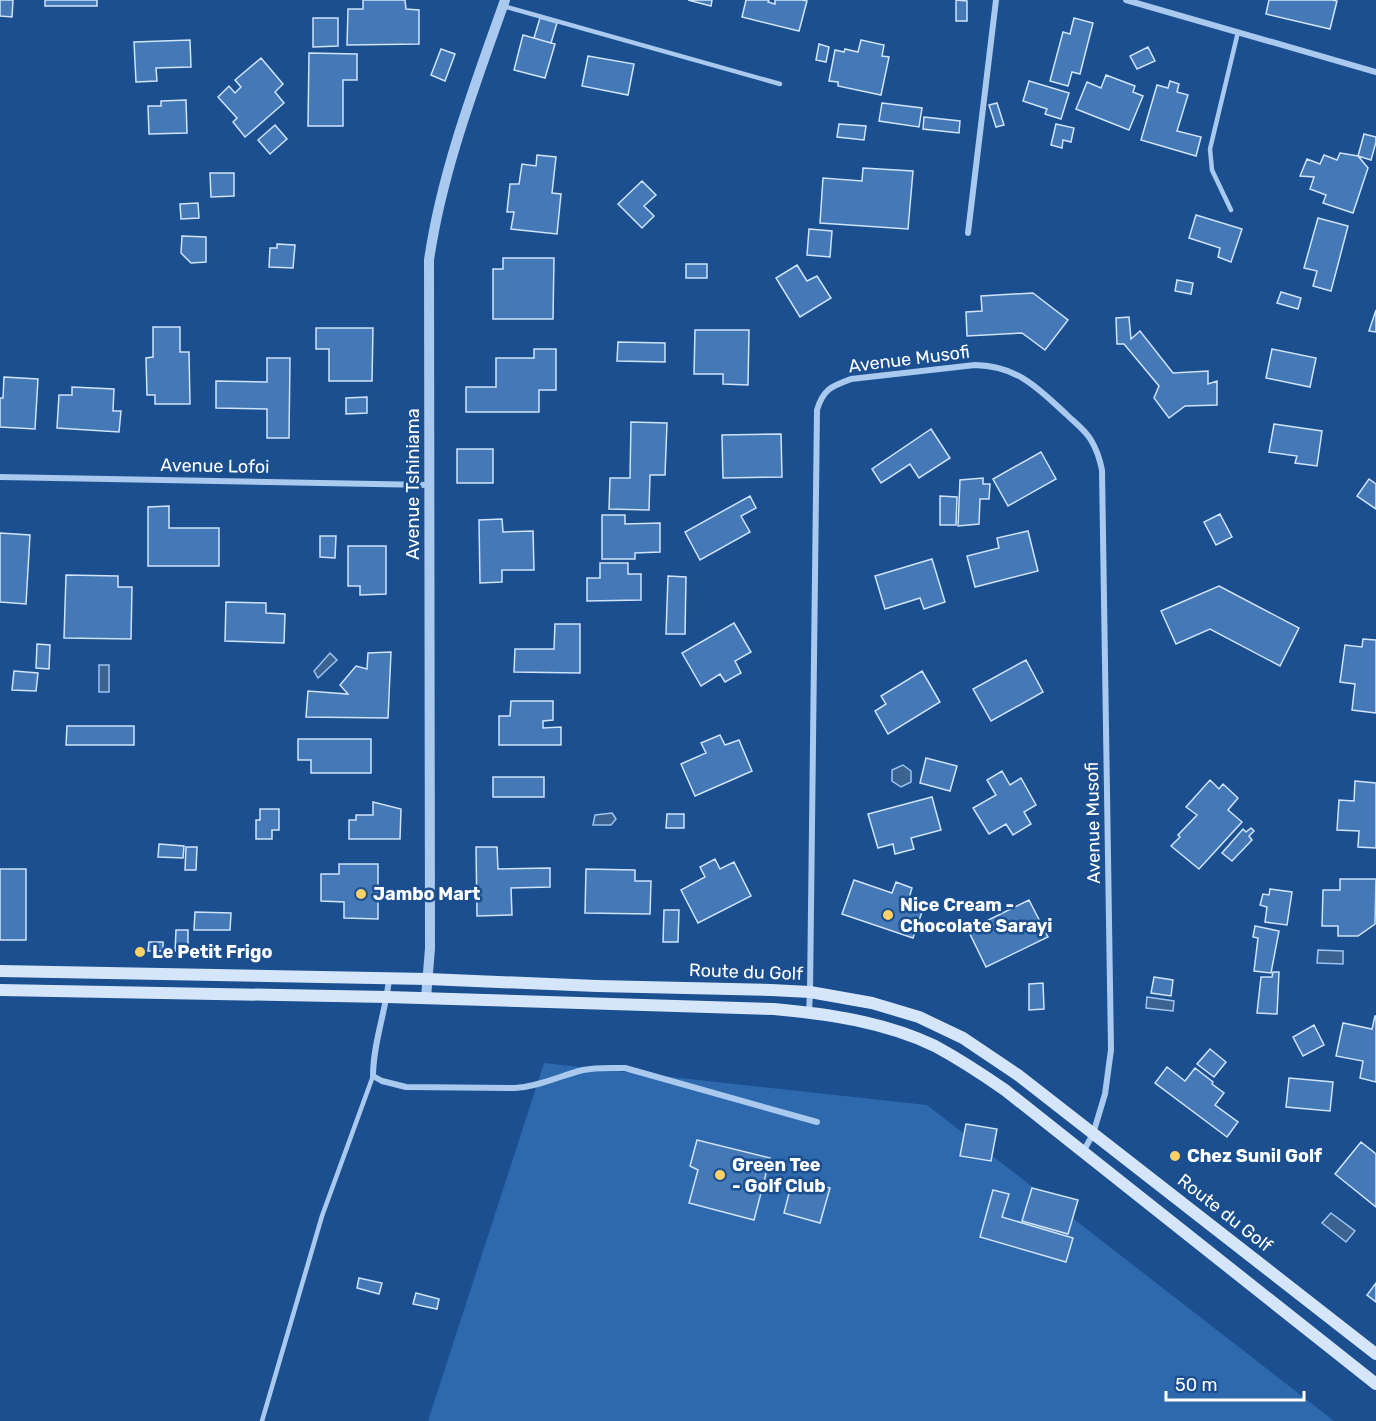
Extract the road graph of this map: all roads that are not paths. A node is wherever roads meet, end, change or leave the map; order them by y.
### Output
1 (996, 0) edge
2 (1126, 0) edge
3 (504, 3) edge
4 (1238, 32) junction
5 (1376, 72) edge
6 (780, 84) dead end
7 (1231, 210) dead end
8 (968, 233) dead end
9 (0, 477) edge
10 (429, 485) junction
11 (0, 971) edge
12 (389, 979) junction
13 (428, 980) junction
14 (0, 990) edge
15 (810, 992) junction
16 (387, 997) junction
17 (426, 998) junction
18 (809, 1012) junction
19 (373, 1076) junction
20 (817, 1122) dead end
21 (1093, 1134) junction
22 (1083, 1152) junction
23 (1376, 1354) edge
24 (1376, 1384) edge
25 (262, 1421) edge

1 - 8 street
2 - 4 street
3 - 6 lane
3 - 10 street, Avenue Tshiniama
4 - 5 street
4 - 7 lane
9 - 10 street, Avenue Lofoi
10 - 13 street, Avenue Tshiniama
11 - 12 main road, Route du Golf
12 - 13 main road, Route du Golf
12 - 16 street
13 - 15 main road, Route du Golf
13 - 17 street, Avenue Tshiniama
14 - 16 main road
15 - 18 street, Avenue Musofi
15 - 21 main road, Route du Golf
15 - 21 street, Avenue Musofi
16 - 17 main road
16 - 19 street
17 - 18 main road
18 - 22 main road
19 - 20 street
19 - 25 lane
21 - 22 street, Avenue Musofi
21 - 23 main road, Route du Golf
22 - 24 main road

